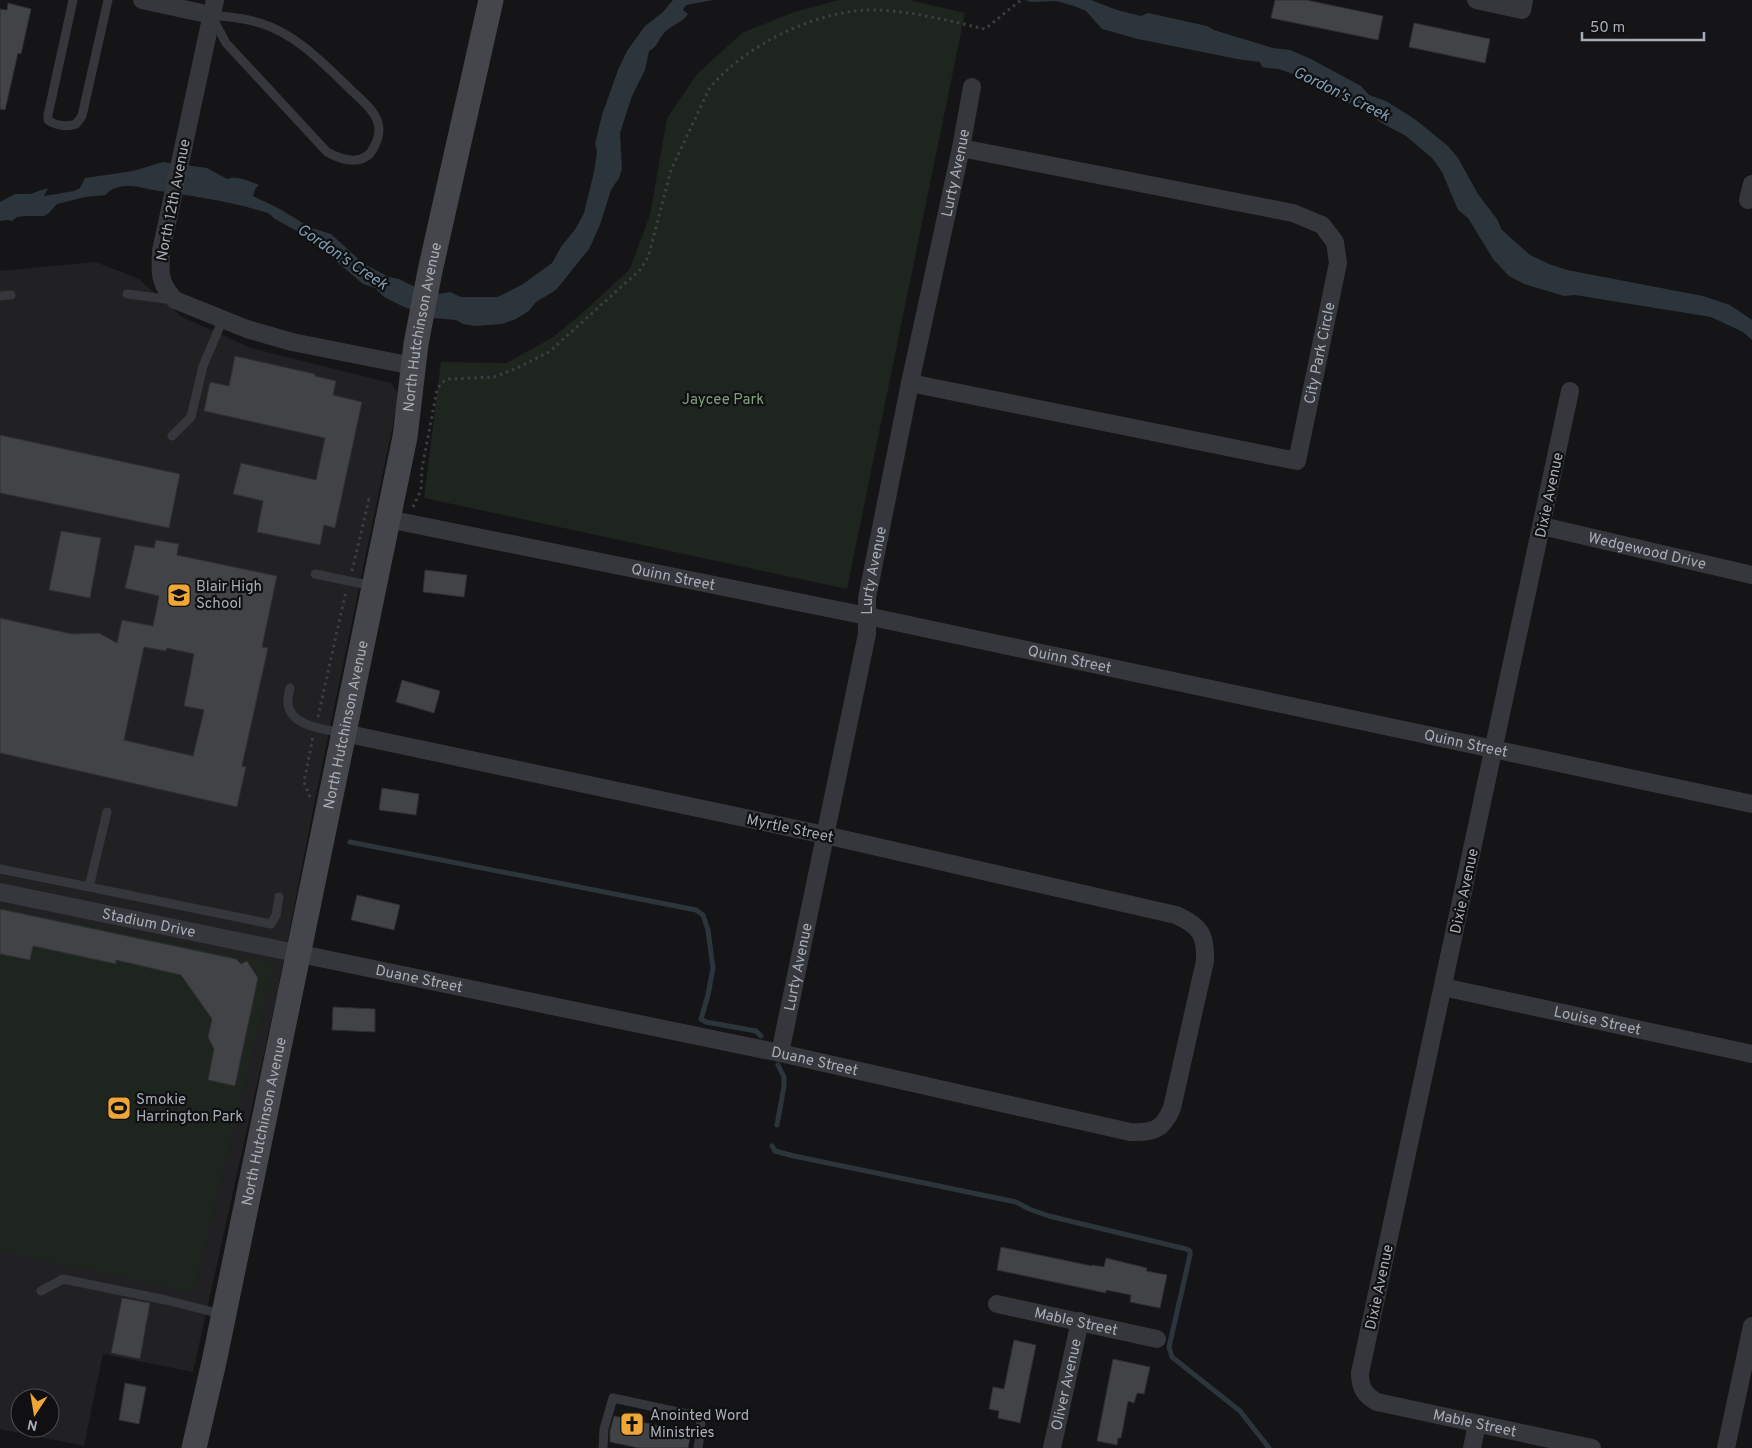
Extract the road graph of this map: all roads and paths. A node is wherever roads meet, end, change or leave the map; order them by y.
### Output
1 (73, 0) edge
2 (108, 0) edge
3 (142, 0) edge
4 (491, 0) edge
5 (1021, 0) edge
6 (1476, 0) edge
7 (1523, 5) edge
8 (213, 8) edge
9 (972, 87) dead end
10 (961, 148) junction
11 (127, 294) dead end
12 (11, 295) dead end
13 (0, 296) edge
14 (175, 300) junction
15 (223, 319) junction
16 (415, 355) junction
17 (910, 383) junction
18 (1570, 391) dead end
19 (172, 436) dead end
20 (389, 512) junction
21 (1542, 526) junction
22 (315, 574) dead end
23 (1752, 575) edge
24 (349, 581) junction
25 (374, 586) junction
26 (867, 616) junction
27 (290, 688) dead end
28 (316, 727) junction
29 (344, 733) junction
30 (1494, 748) junction
31 (309, 801) dead end
32 (1752, 804) edge
33 (107, 812) dead end
34 (825, 835) junction
35 (0, 869) edge
36 (89, 887) junction
37 (0, 892) edge
38 (279, 897) dead end
39 (299, 954) junction
40 (1205, 961) joint
41 (1443, 987) junction
42 (780, 1053) junction
43 (1752, 1054) edge
44 (41, 1291) dead end
45 (997, 1304) dead end
46 (224, 1314) junction
47 (1080, 1321) junction
48 (1752, 1326) edge
49 (1157, 1339) dead end
50 (1362, 1390) joint
51 (1477, 1424) junction
52 (194, 1448) edge
53 (603, 1448) edge
54 (698, 1448) edge
55 (1052, 1448) edge
56 (1472, 1448) edge
57 (1592, 1448) edge
58 (1726, 1448) edge

1 - 2 lane
3 - 8 street
4 - 16 main road, North Hutchinson Avenue
5 - 20 path
6 - 7 street
8 - 8 lane
8 - 14 street, North 12th Avenue
9 - 10 street, Lurty Avenue
10 - 17 street, Lurty Avenue
10 - 17 street, City Park Circle
11 - 14 lane
12 - 13 lane
14 - 15 street
15 - 16 street
15 - 19 lane
16 - 20 main road, North Hutchinson Avenue
17 - 26 street, Lurty Avenue
18 - 21 street, Dixie Avenue
20 - 24 path
20 - 25 main road, North Hutchinson Avenue
20 - 26 street, Quinn Street
21 - 23 street, Wedgewood Drive
21 - 30 street, Dixie Avenue
22 - 24 lane
24 - 25 lane
24 - 28 path
25 - 29 main road, North Hutchinson Avenue
26 - 30 street, Quinn Street
26 - 34 street, Lurty Avenue
27 - 28 lane
28 - 29 lane
28 - 31 path
29 - 34 street, Myrtle Street
29 - 39 main road, North Hutchinson Avenue
30 - 32 street, Quinn Street
30 - 41 street, Dixie Avenue
33 - 36 lane
34 - 40 street, Myrtle Street
34 - 42 street, Lurty Avenue
35 - 36 lane
36 - 38 lane
37 - 39 street, Stadium Drive
39 - 42 street, Duane Street
39 - 46 main road, North Hutchinson Avenue
40 - 42 street, Duane Street
41 - 43 street, Louise Street
41 - 50 street, Dixie Avenue
44 - 46 lane
45 - 47 street, Mable Street
46 - 52 main road, North Hutchinson Avenue
47 - 49 street, Mable Street
47 - 55 street, Oliver Avenue
48 - 58 street
50 - 51 street, Mable Street
51 - 56 street
51 - 57 street, Mable Street
53 - 54 lane

